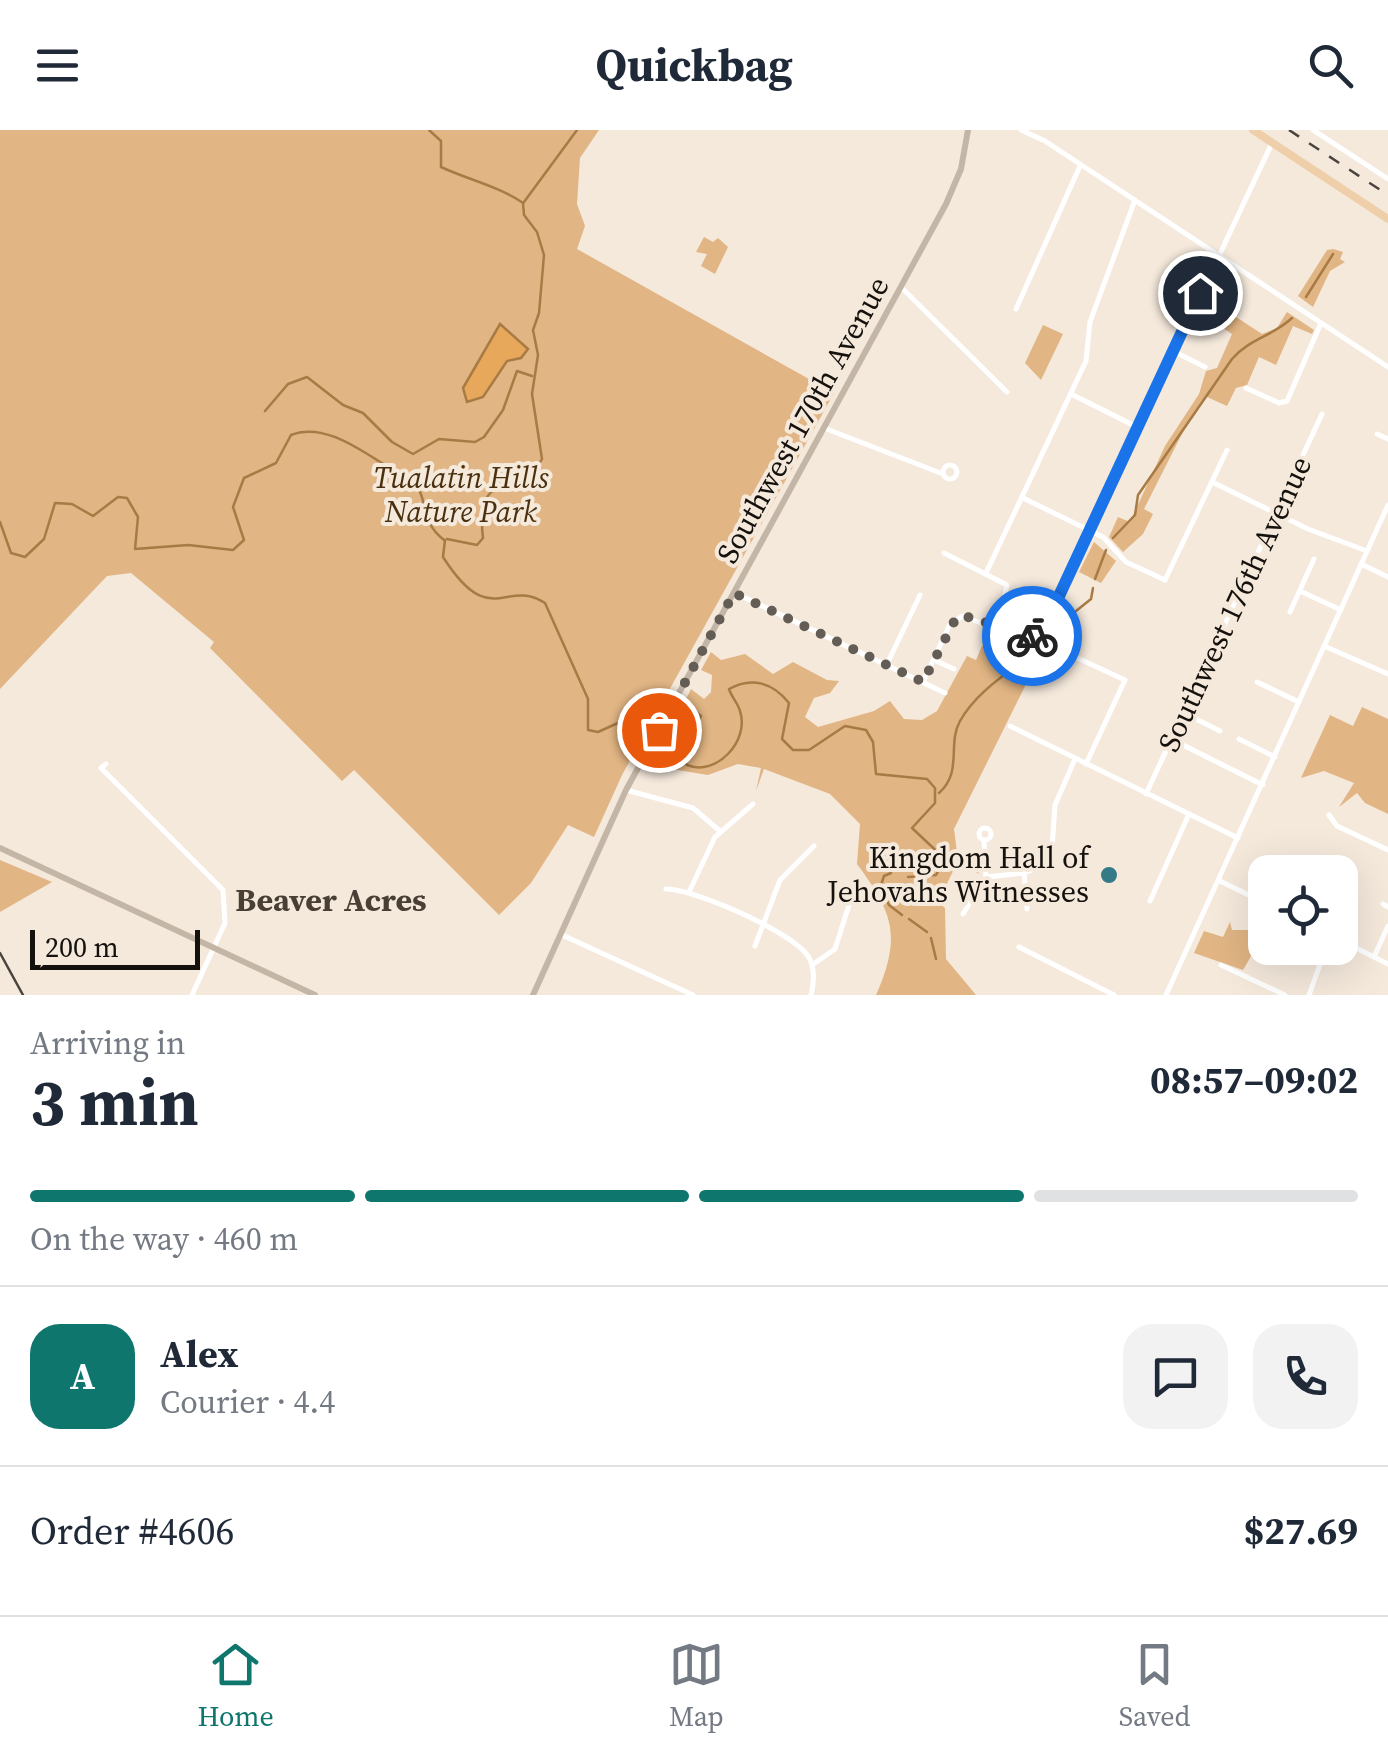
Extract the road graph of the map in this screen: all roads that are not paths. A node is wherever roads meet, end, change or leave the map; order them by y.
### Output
1 (968, 130) edge
2 (1020, 130) edge
3 (1253, 130) edge
4 (1313, 130) edge
5 (1272, 143) junction
6 (1081, 165) junction
7 (1388, 179) edge
8 (1135, 200) junction
9 (1388, 219) edge
10 (1217, 254) junction
11 (901, 287) junction
12 (1016, 309) dead end
13 (1321, 323) junction
14 (1173, 351) junction
15 (1205, 367) dead end
16 (1388, 367) edge
17 (1246, 388) dead end
18 (1006, 392) dead end
19 (1071, 394) junction
20 (1322, 414) dead end
21 (1137, 427) junction
22 (824, 428) junction
23 (1377, 434) dead end
24 (1388, 440) edge
25 (1227, 450) dead end
26 (943, 474) dead end
27 (1212, 482) junction
28 (1022, 497) junction
29 (1388, 505) edge
30 (1276, 514) junction
31 (1090, 530) junction
32 (1367, 551) junction
33 (944, 553) dead end
34 (1314, 560) dead end
35 (1361, 564) junction
36 (986, 573) junction
37 (1388, 576) edge
38 (1300, 591) junction
39 (734, 593) junction
40 (920, 594) dead end
41 (1341, 610) junction
42 (1290, 612) dead end
43 (997, 628) junction
44 (1039, 639) junction
45 (1324, 646) junction
46 (934, 660) junction
47 (887, 666) junction
48 (954, 669) dead end
49 (1388, 674) edge
50 (923, 682) junction
51 (1258, 682) dead end
52 (944, 692) dead end
53 (1299, 702) junction
54 (1186, 714) junction
55 (1010, 726) dead end
56 (1220, 731) dead end
57 (1239, 739) dead end
58 (1173, 740) junction
59 (1275, 757) junction
60 (1075, 759) junction
61 (106, 764) dead end
62 (1086, 764) junction
63 (1262, 785) junction
64 (626, 790) junction
65 (1146, 794) junction
66 (753, 804) dead end
67 (1189, 814) junction
68 (1329, 815) dead end
69 (720, 830) junction
70 (1238, 838) junction
71 (984, 841) dead end
72 (814, 846) dead end
73 (0, 848) edge
74 (1388, 850) edge
75 (1024, 873) junction
76 (986, 877) junction
77 (1220, 881) junction
78 (666, 889) dead end
79 (689, 892) junction
80 (1248, 895) edge
81 (1150, 901) dead end
82 (850, 902) dead end
83 (1027, 910) dead end
84 (963, 914) dead end
85 (760, 925) junction
86 (1388, 926) edge
87 (560, 934) junction
88 (754, 946) dead end
89 (214, 947) junction
90 (1019, 947) dead end
91 (1358, 949) edge
92 (1374, 957) junction
93 (812, 964) junction
94 (1388, 964) edge
95 (1220, 965) dead end
96 (1320, 965) edge
97 (1167, 992) edge
98 (192, 995) edge
99 (314, 995) edge
100 (533, 995) edge
101 (693, 995) edge
102 (812, 995) edge
103 (1114, 995) edge
104 (1180, 995) edge
105 (1285, 995) edge
106 (1309, 995) edge

1 - 11 main road, Southwest 170th Avenue
2 - 6 street
3 - 5 main road
4 - 7 street
5 - 9 main road
5 - 10 street
6 - 8 street
6 - 12 street
8 - 10 street
8 - 19 street
10 - 13 street
10 - 14 street
11 - 18 street
11 - 22 main road, Southwest 170th Avenue
13 - 16 street
13 - 17 street
14 - 15 street
14 - 21 street
19 - 21 street
19 - 28 street
20 - 30 street, Southwest 176th Avenue
21 - 31 street
22 - 26 street
22 - 39 main road, Southwest 170th Avenue
23 - 24 street
25 - 27 street
27 - 30 street
27 - 31 street
28 - 31 street
28 - 36 street
29 - 32 street
30 - 32 street
30 - 54 street, Southwest 176th Avenue
31 - 44 street
32 - 35 street
33 - 36 street
34 - 38 street
35 - 37 street
35 - 41 street
36 - 43 street
38 - 41 street
38 - 42 street
39 - 47 street
39 - 64 main road, Southwest 170th Avenue
40 - 47 street
41 - 45 street
43 - 44 street
43 - 46 street
44 - 62 street
45 - 49 street
45 - 53 street
46 - 48 street
46 - 50 street
47 - 50 street
50 - 52 street
51 - 53 street
53 - 59 street
54 - 56 street
54 - 58 street, Southwest 176th Avenue
55 - 60 street
57 - 59 street
58 - 63 street
58 - 65 street, Southwest 176th Avenue
59 - 63 street
60 - 62 street
60 - 75 street
61 - 89 street
62 - 65 street
63 - 70 street
64 - 69 street
64 - 87 main road, Southwest 170th Avenue
65 - 67 street
66 - 69 street
67 - 70 street
67 - 81 street
68 - 74 street
69 - 79 street
70 - 77 street
71 - 76 street
72 - 85 street
73 - 89 main road
75 - 76 street
75 - 83 street
76 - 84 street
77 - 80 street
77 - 97 street
78 - 79 street
79 - 85 street
82 - 93 street
85 - 88 street
85 - 93 street
86 - 92 street
87 - 100 main road, Southwest 170th Avenue
87 - 101 street
89 - 98 street
89 - 99 main road
90 - 103 street
91 - 92 street
92 - 94 street
93 - 102 street
95 - 105 street
96 - 106 street
97 - 104 street

